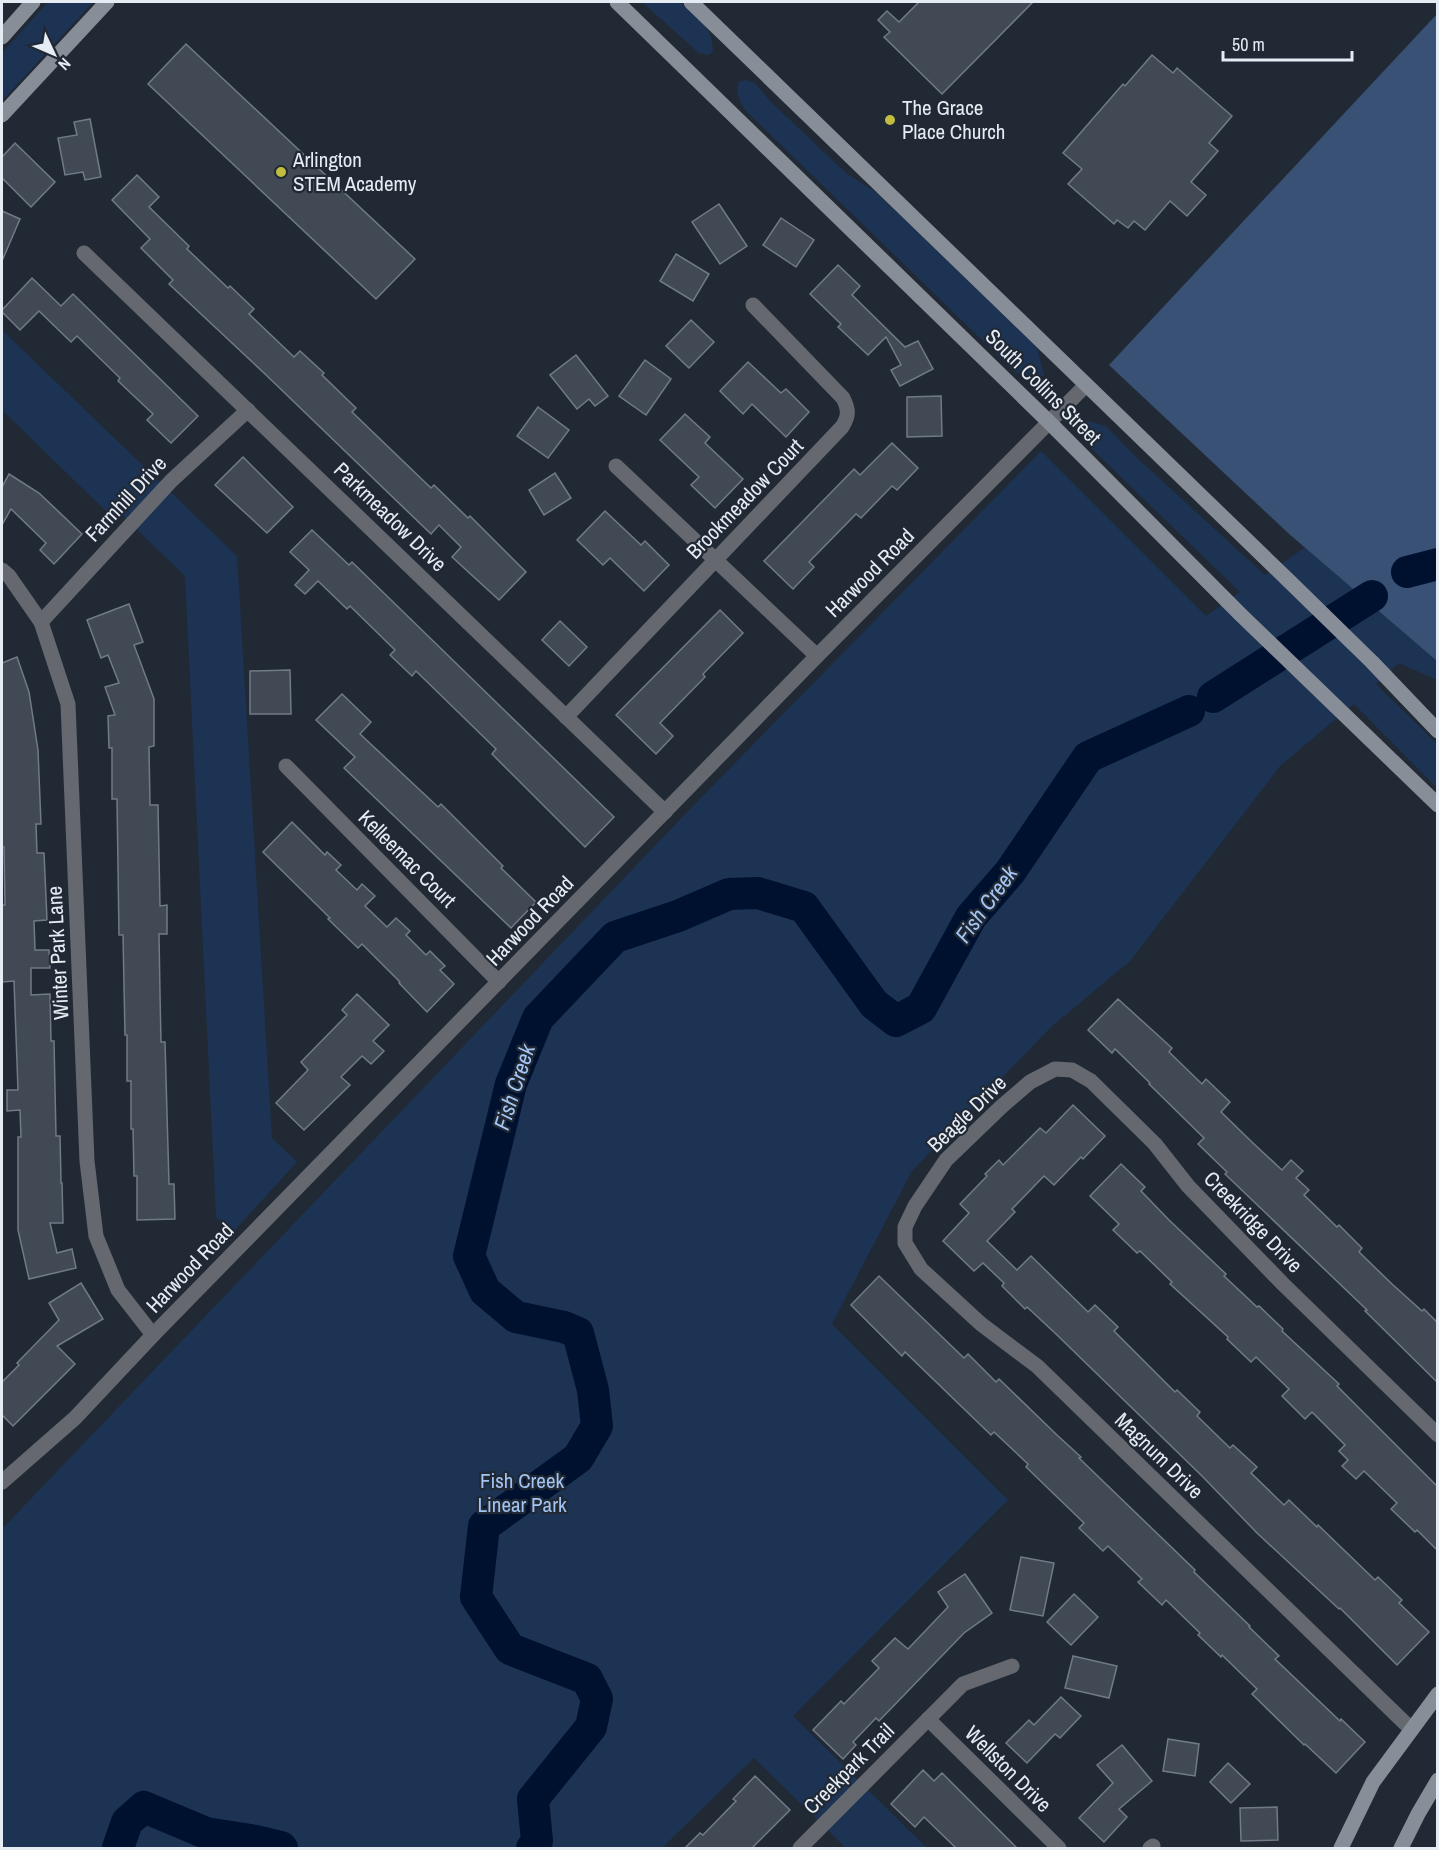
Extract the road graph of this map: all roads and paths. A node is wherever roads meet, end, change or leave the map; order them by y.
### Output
1 (33, 2) edge
2 (107, 2) edge
3 (617, 2) edge
4 (691, 2) edge
5 (2, 37) edge
6 (2, 115) edge
7 (84, 254) dead end
8 (753, 304) dead end
9 (1086, 385) junction
10 (248, 410) junction
11 (1049, 422) junction
12 (616, 466) dead end
13 (716, 560) junction
14 (2, 570) edge
15 (41, 622) junction
16 (818, 656) junction
17 (566, 717) junction
18 (1437, 730) edge
19 (286, 766) dead end
20 (1437, 805) edge
21 (665, 812) junction
22 (499, 982) junction
23 (1030, 1083) joint
24 (915, 1206) joint
25 (153, 1335) junction
26 (1437, 1435) edge
27 (2, 1482) edge
28 (1012, 1666) dead end
29 (1437, 1694) edge
30 (928, 1719) junction
31 (1411, 1729) junction
32 (1437, 1780) edge
33 (800, 1848) edge
34 (1059, 1848) edge
35 (1341, 1848) edge
36 (1401, 1848) edge

1 - 5 main road
2 - 6 main road
3 - 11 main road, South Collins Street
4 - 9 main road, South Collins Street
7 - 10 street, Parkmeadow Drive
8 - 13 street, Brookmeadow Court
9 - 11 street, Harwood Road
9 - 18 main road, South Collins Street
10 - 15 street, Farmhill Drive
10 - 17 street, Parkmeadow Drive
11 - 16 street, Harwood Road
11 - 20 main road, South Collins Street
12 - 13 street
13 - 16 street
13 - 17 street, Brookmeadow Court
14 - 15 street, Winter Park Lane
15 - 25 street, Winter Park Lane
16 - 21 street, Harwood Road
17 - 21 street, Parkmeadow Drive
19 - 22 street, Kelleemac Court
21 - 22 street, Harwood Road
22 - 25 street, Harwood Road
23 - 24 street, Beagle Drive
23 - 26 street, Creekridge Drive
24 - 31 street, Magnum Drive
25 - 27 street, Harwood Road
28 - 30 street, Creekpark Trail
29 - 31 main road
30 - 33 street, Creekpark Trail
30 - 34 street, Wellston Drive
31 - 35 main road
32 - 36 main road

